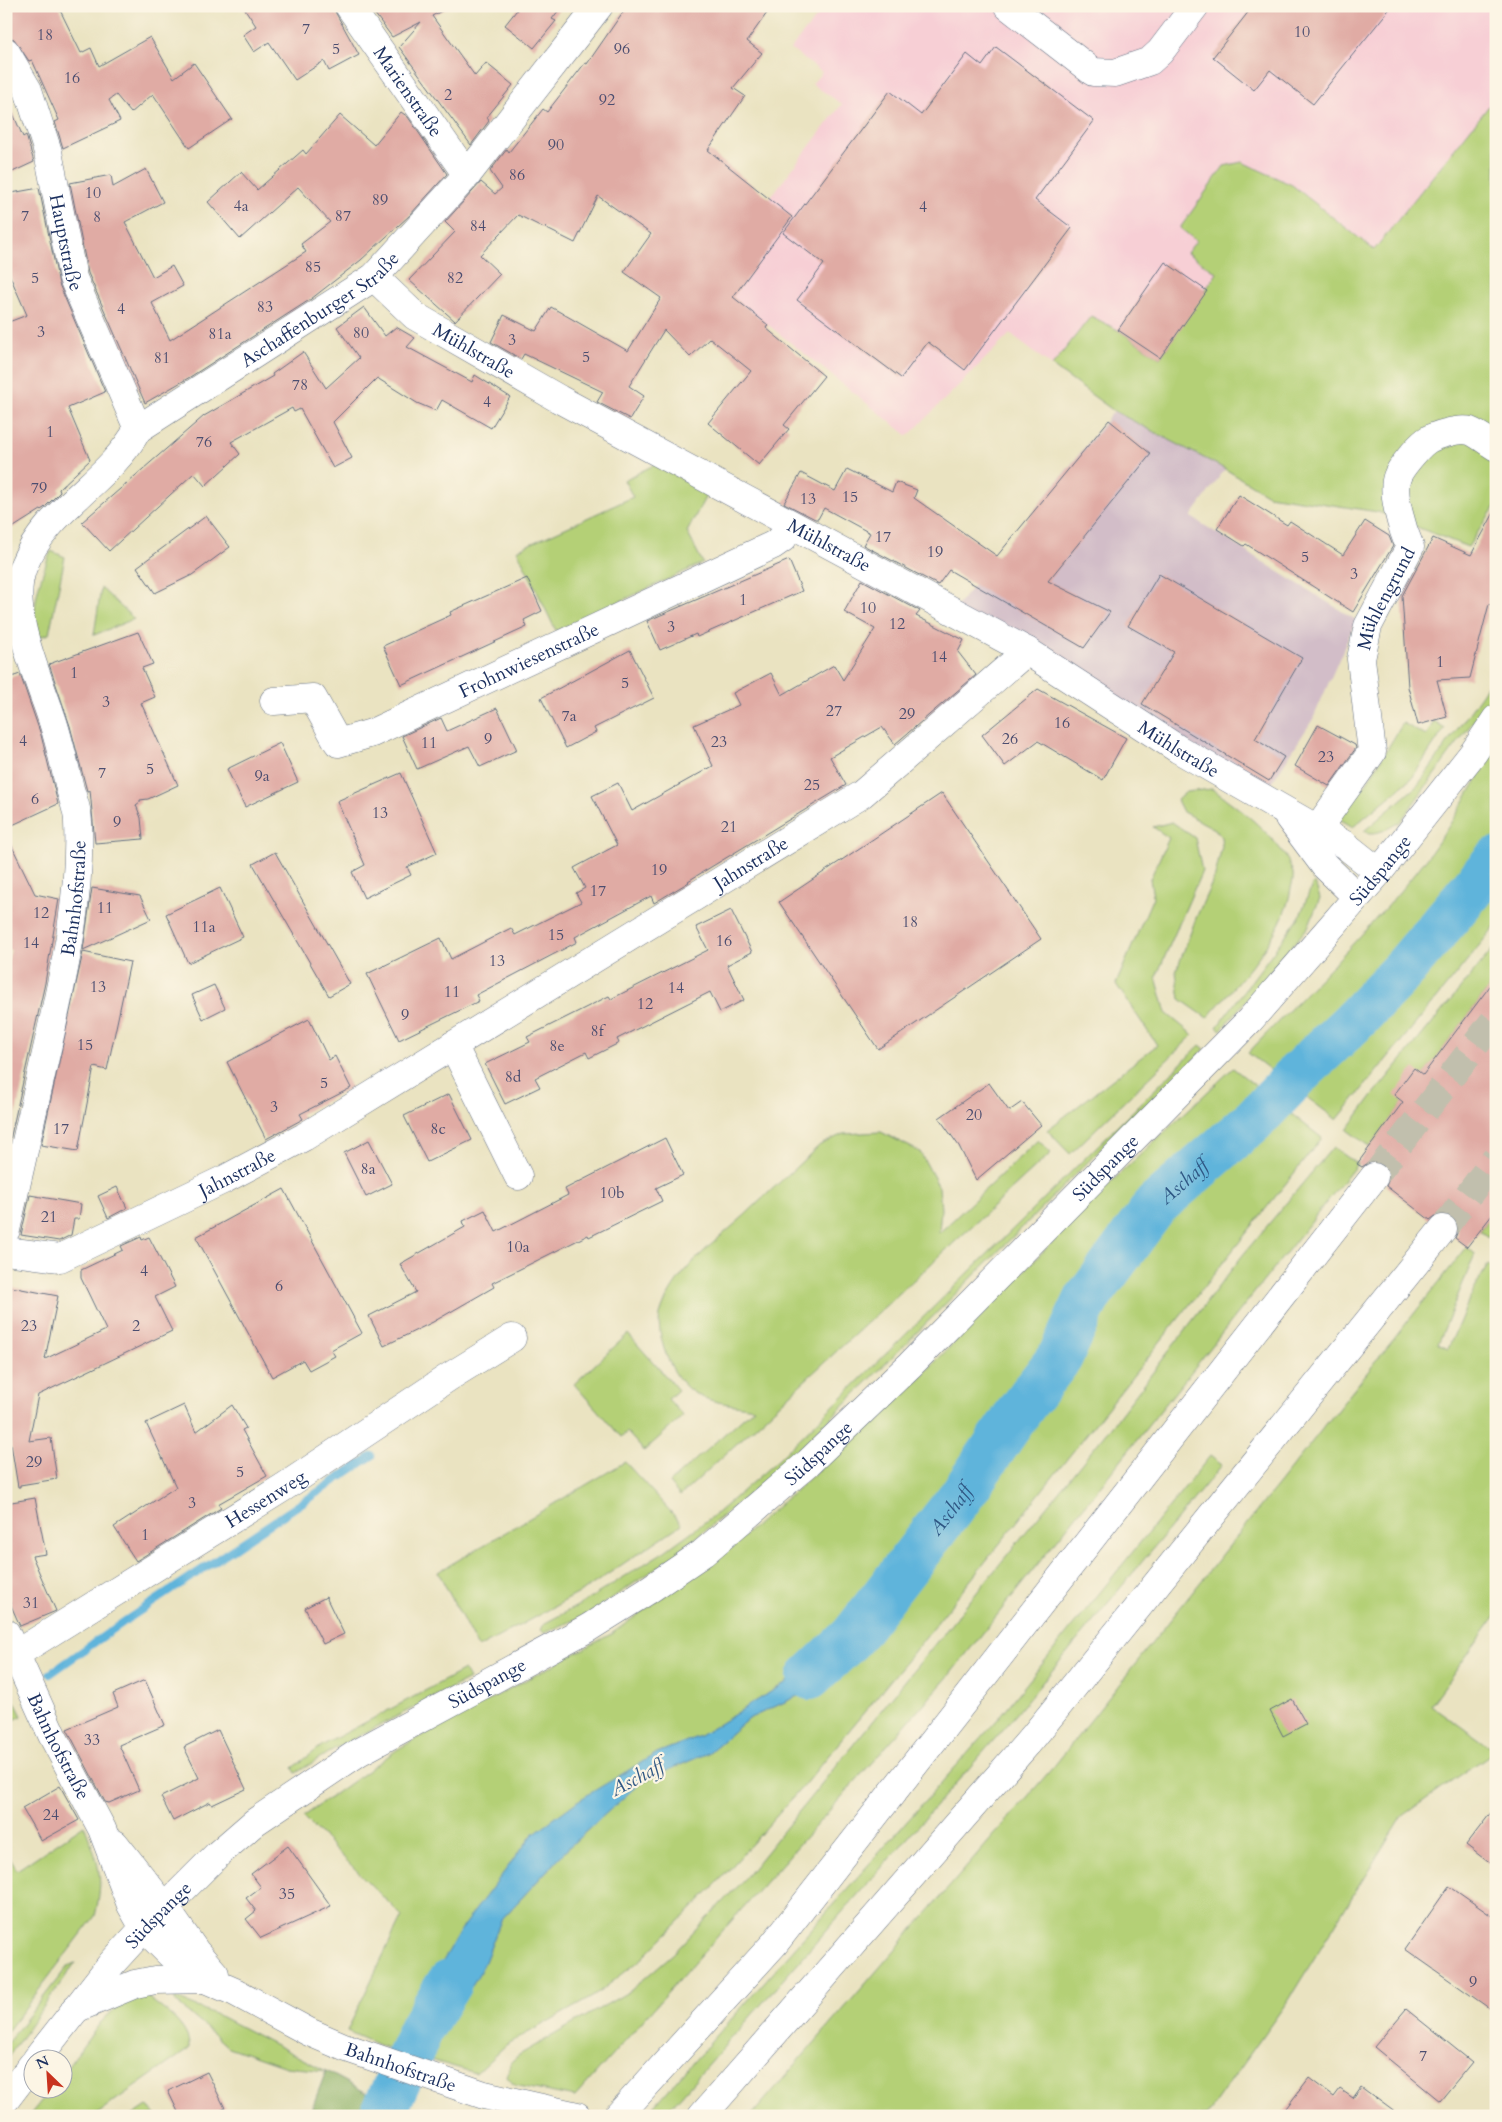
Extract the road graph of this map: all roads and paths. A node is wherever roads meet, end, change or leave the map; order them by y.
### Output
1 (349, 6) edge
2 (599, 6) edge
3 (1008, 6) edge
4 (1195, 6) edge
5 (6, 52) edge
6 (467, 175) junction
7 (374, 277) junction
8 (138, 429) junction
9 (1496, 447) edge
10 (792, 525) junction
11 (14, 569) edge
12 (1027, 651) junction
13 (274, 701) dead end
14 (1496, 719) edge
15 (1286, 812) junction
16 (1317, 828) junction
17 (1379, 872) junction
18 (1357, 897) junction
19 (453, 1045) junction
20 (518, 1176) dead end
21 (1374, 1176) tunnel mouth
22 (1443, 1229) tunnel mouth
23 (6, 1230) edge
24 (6, 1251) edge
25 (512, 1338) dead end
26 (11, 1644) edge
27 (102, 1829) junction
28 (164, 1906) junction
29 (144, 1928) junction
30 (205, 1979) junction
31 (235, 1992) junction
32 (75, 2010) junction
33 (44, 2050) edge
34 (22, 2078) edge
35 (6, 2099) edge
36 (577, 2116) edge
37 (618, 2116) edge
38 (702, 2116) edge

1 - 6 main road, Marienstraße
2 - 6 main road, Aschaffenburger Straße
3 - 4 main road
5 - 8 main road, Hauptstraße
6 - 7 main road, Aschaffenburger Straße
7 - 8 main road, Aschaffenburger Straße
7 - 10 main road, Mühlstraße
8 - 11 main road, Aschaffenburger Straße
9 - 16 main road, Mühlengrund
10 - 12 main road, Mühlstraße
10 - 13 main road, Frohnwiesenstraße
11 - 23 main road, Bahnhofstraße
12 - 15 main road, Mühlstraße
12 - 19 main road, Jahnstraße
14 - 17 main road, Südspange
15 - 16 main road, Mühlstraße
15 - 18 main road, Mühlstraße
16 - 17 main road, Mühlstraße
17 - 18 main road, Südspange
18 - 28 main road, Südspange
19 - 20 main road
19 - 24 main road, Jahnstraße
21 - 37 main road
22 - 38 main road
25 - 26 main road, Hessenweg
26 - 27 main road, Bahnhofstraße
27 - 28 main road, Bahnhofstraße
27 - 29 main road, Bahnhofstraße
28 - 29 main road, Südspange
28 - 31 main road, Bahnhofstraße
29 - 30 main road, Bahnhofstraße
29 - 32 main road, Südspange
30 - 31 main road, Bahnhofstraße
30 - 32 main road, Bahnhofstraße
31 - 36 main road, Bahnhofstraße
32 - 33 main road, Südspange
34 - 35 main road

